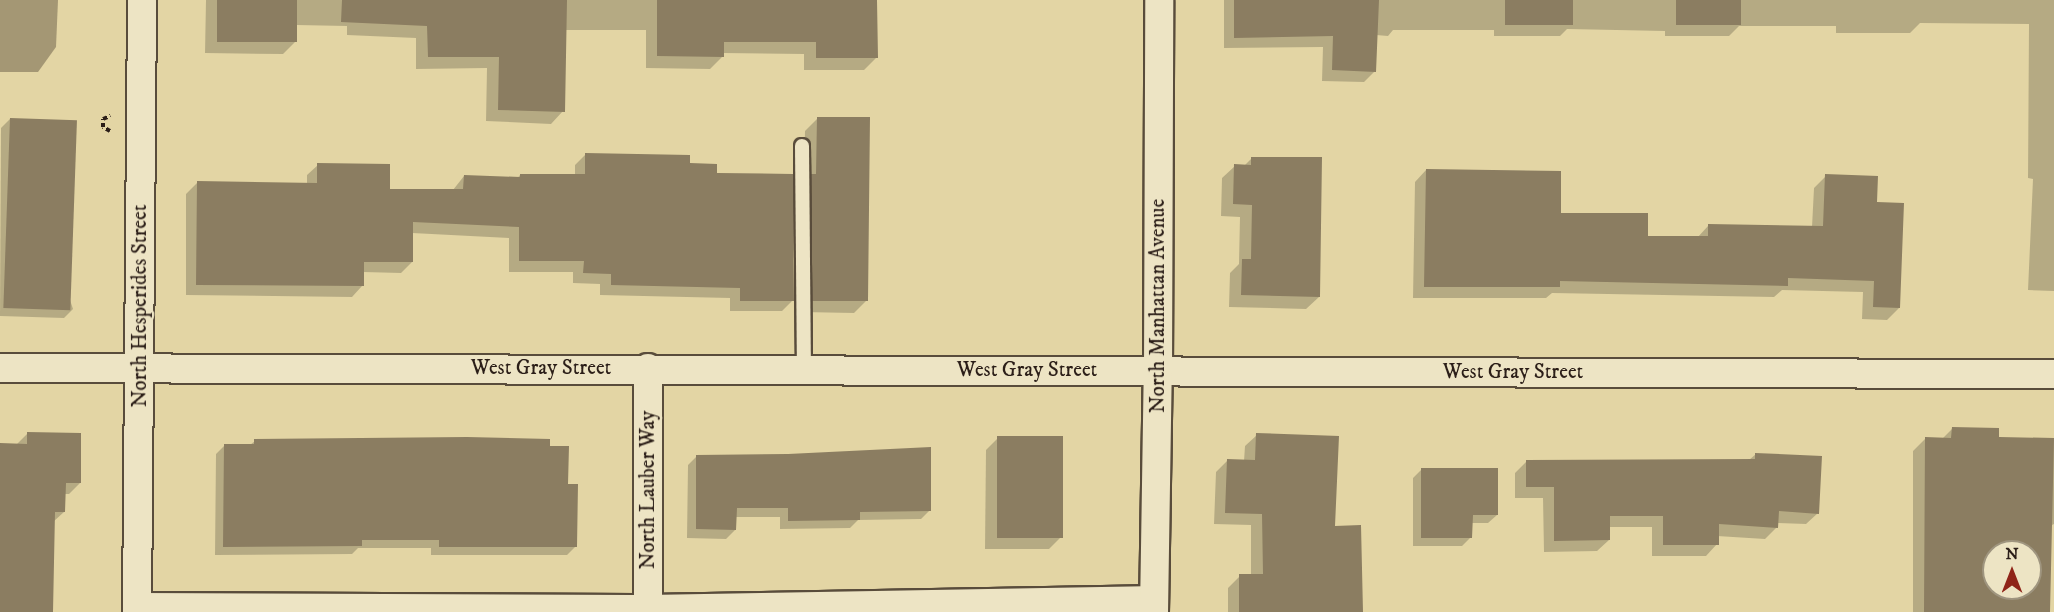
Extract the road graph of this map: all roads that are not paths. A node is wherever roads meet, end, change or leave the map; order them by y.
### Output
1 (142, 0) edge
2 (1159, 0) edge
3 (802, 146) dead end
4 (0, 368) edge
5 (140, 368) junction
6 (648, 368) junction
7 (804, 368) junction
8 (1158, 370) junction
9 (2054, 374) edge
10 (1154, 606) edge
11 (137, 610) edge
12 (648, 610) edge

1 - 5 street, North Hesperides Street
2 - 8 street, North Manhattan Avenue
3 - 7 lane
4 - 5 street, West Gray Street
5 - 6 street, West Gray Street
5 - 11 street, North Hesperides Street
6 - 7 street, West Gray Street
6 - 12 street, North Lauber Way
7 - 8 street, West Gray Street
8 - 9 street, West Gray Street
8 - 10 street, North Manhattan Avenue
10 - 12 street
11 - 12 street

